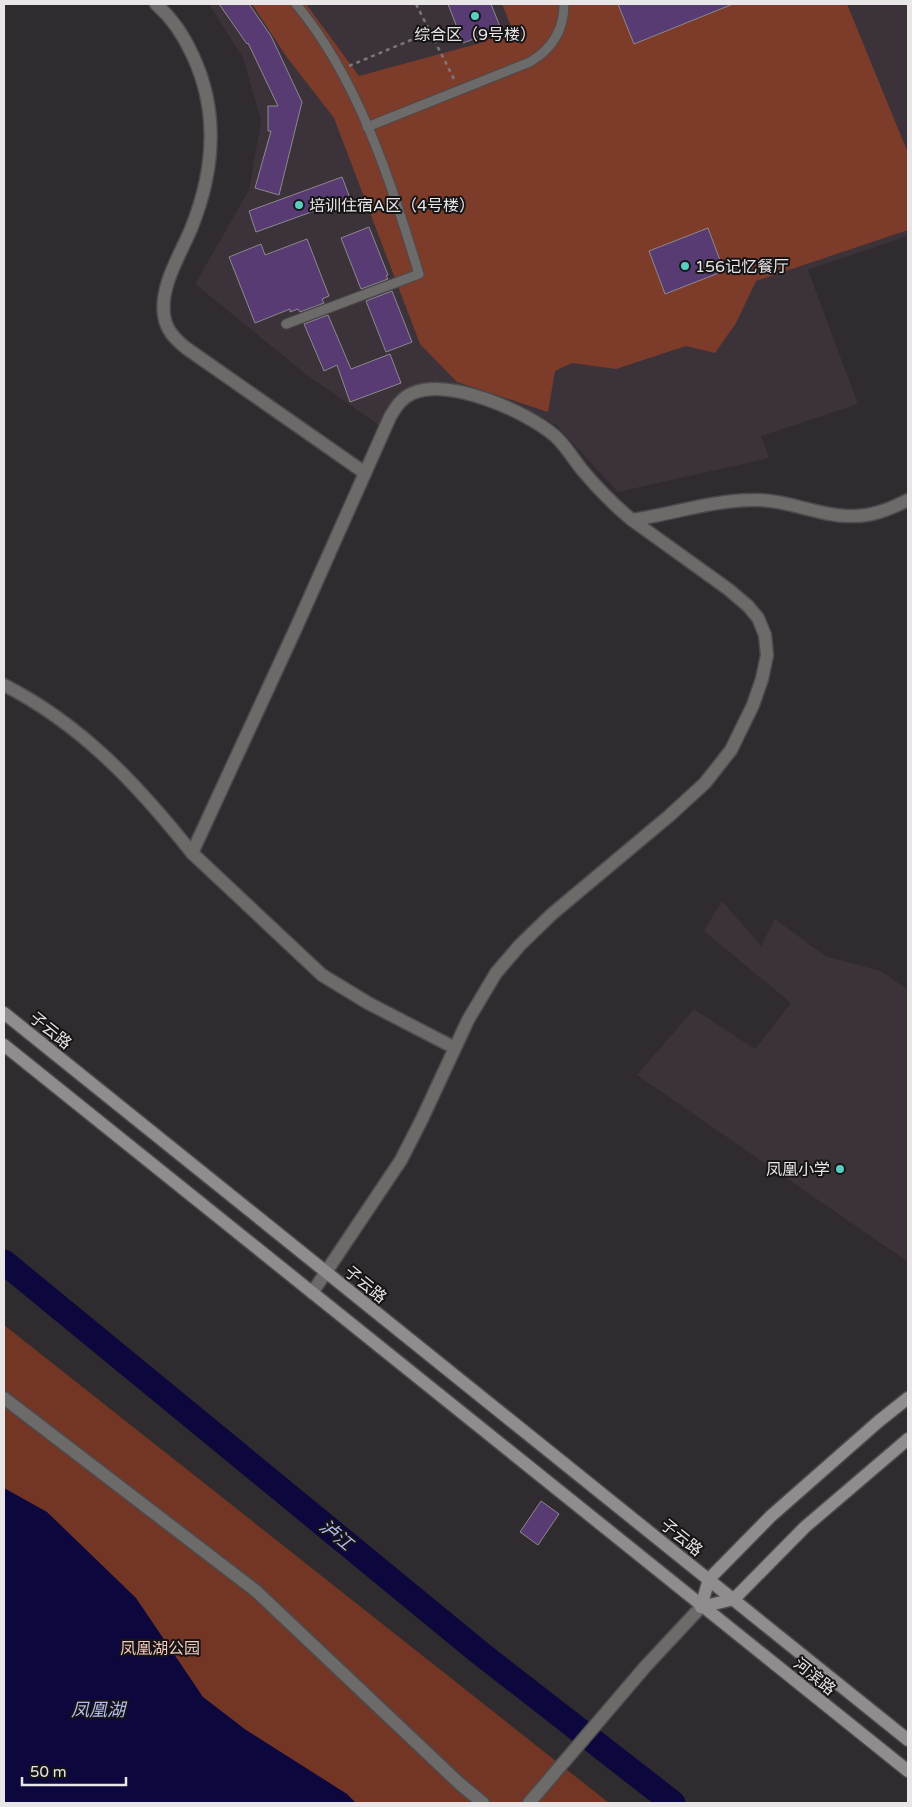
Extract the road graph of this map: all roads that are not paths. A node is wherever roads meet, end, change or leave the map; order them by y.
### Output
1 (156, 4) edge
2 (296, 4) edge
3 (564, 4) edge
4 (368, 127) junction
5 (286, 324) dead end
6 (365, 474) junction
7 (908, 500) edge
8 (632, 520) junction
9 (4, 685) edge
10 (192, 853) junction
11 (4, 1013) edge
12 (4, 1045) edge
13 (455, 1048) junction
14 (326, 1272) junction
15 (312, 1293) junction
16 (4, 1398) edge
17 (908, 1398) edge
18 (908, 1439) edge
19 (709, 1579) junction
20 (734, 1599) junction
21 (701, 1606) junction
22 (908, 1740) edge
23 (908, 1772) edge
24 (483, 1803) edge
25 (529, 1803) edge

1 - 6 street
2 - 4 lane
3 - 4 lane
4 - 5 lane
6 - 8 street
6 - 10 street
7 - 8 street
8 - 13 street
9 - 10 street
10 - 13 street
11 - 14 main road, 子云路
12 - 15 main road
13 - 14 street
14 - 15 street
14 - 19 main road, 子云路
15 - 21 main road
16 - 24 street
17 - 19 main road
18 - 20 main road
19 - 20 main road, 河滨路
19 - 21 main road
20 - 21 main road
20 - 22 main road, 河滨路
21 - 23 main road, 河滨路
21 - 25 street

